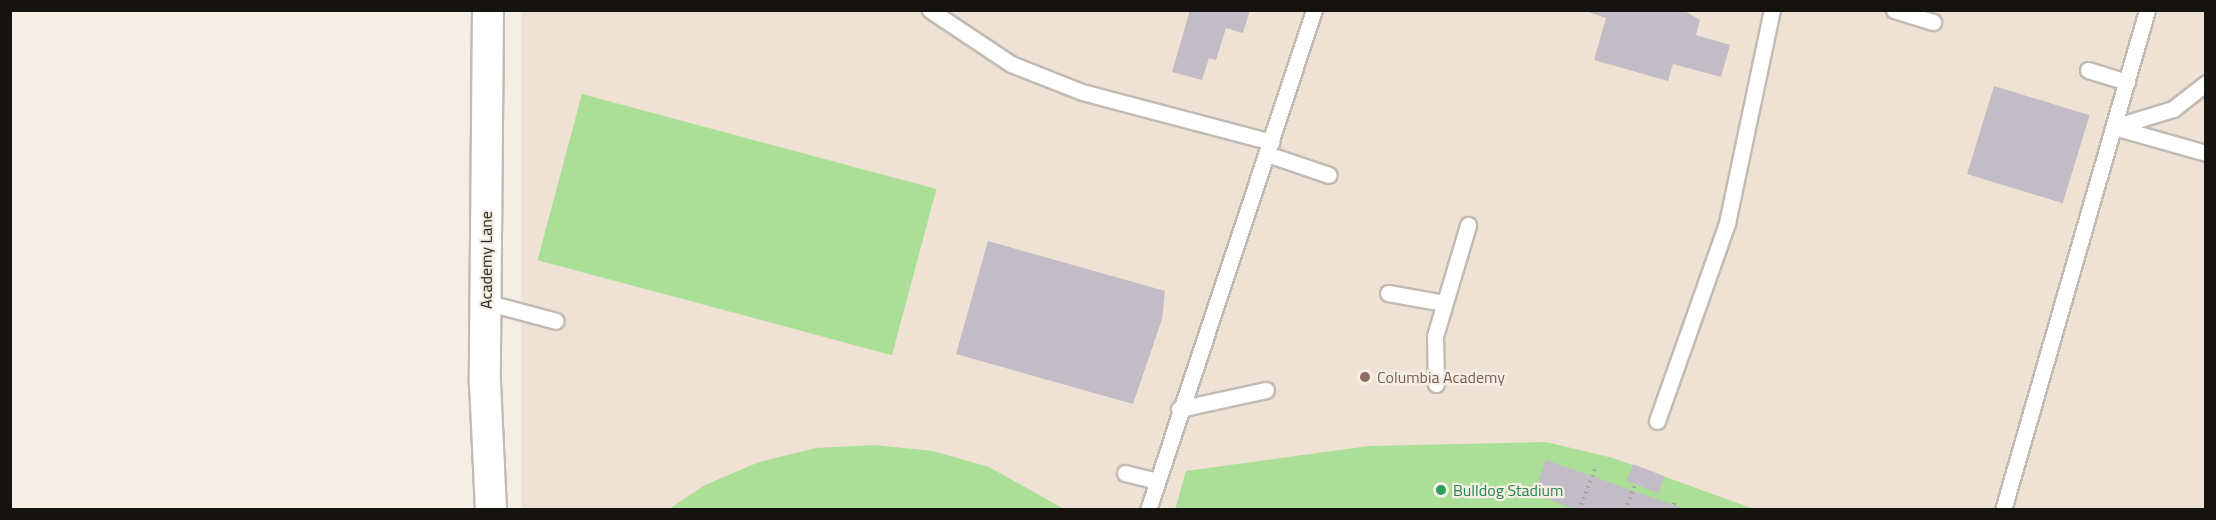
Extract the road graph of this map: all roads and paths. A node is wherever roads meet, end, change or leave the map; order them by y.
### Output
1 (488, 10) edge
2 (930, 10) edge
3 (1314, 10) edge
4 (1772, 10) edge
5 (1894, 10) edge
6 (2147, 10) edge
7 (1933, 22) dead end
8 (2088, 69) dead end
9 (2127, 82) junction
10 (2205, 83) edge
11 (2114, 127) junction
12 (1269, 148) junction
13 (2205, 153) edge
14 (1329, 176) dead end
15 (1468, 225) dead end
16 (1388, 293) dead end
17 (485, 302) junction
18 (1444, 303) junction
19 (556, 321) dead end
20 (1436, 384) dead end
21 (1266, 390) dead end
22 (1179, 409) junction
23 (1657, 421) dead end
24 (1595, 469) dead end
25 (1125, 473) dead end
26 (1157, 481) junction
27 (1635, 485) dead end
28 (1675, 501) dead end
29 (491, 510) edge
30 (1149, 510) edge
31 (1579, 510) edge
32 (1625, 510) edge
33 (1672, 510) edge
34 (2003, 510) edge

1 - 17 street, Academy Lane
2 - 12 lane
3 - 12 lane
4 - 23 lane
5 - 7 lane
6 - 9 lane
8 - 9 lane
9 - 11 lane
10 - 11 lane
11 - 13 lane
11 - 34 lane
12 - 14 lane
12 - 22 lane
15 - 18 lane
16 - 18 lane
17 - 19 lane
17 - 29 street, Academy Lane
18 - 20 lane
21 - 22 lane
22 - 26 lane
24 - 31 path
25 - 26 lane
26 - 30 lane
27 - 32 path
28 - 33 path

